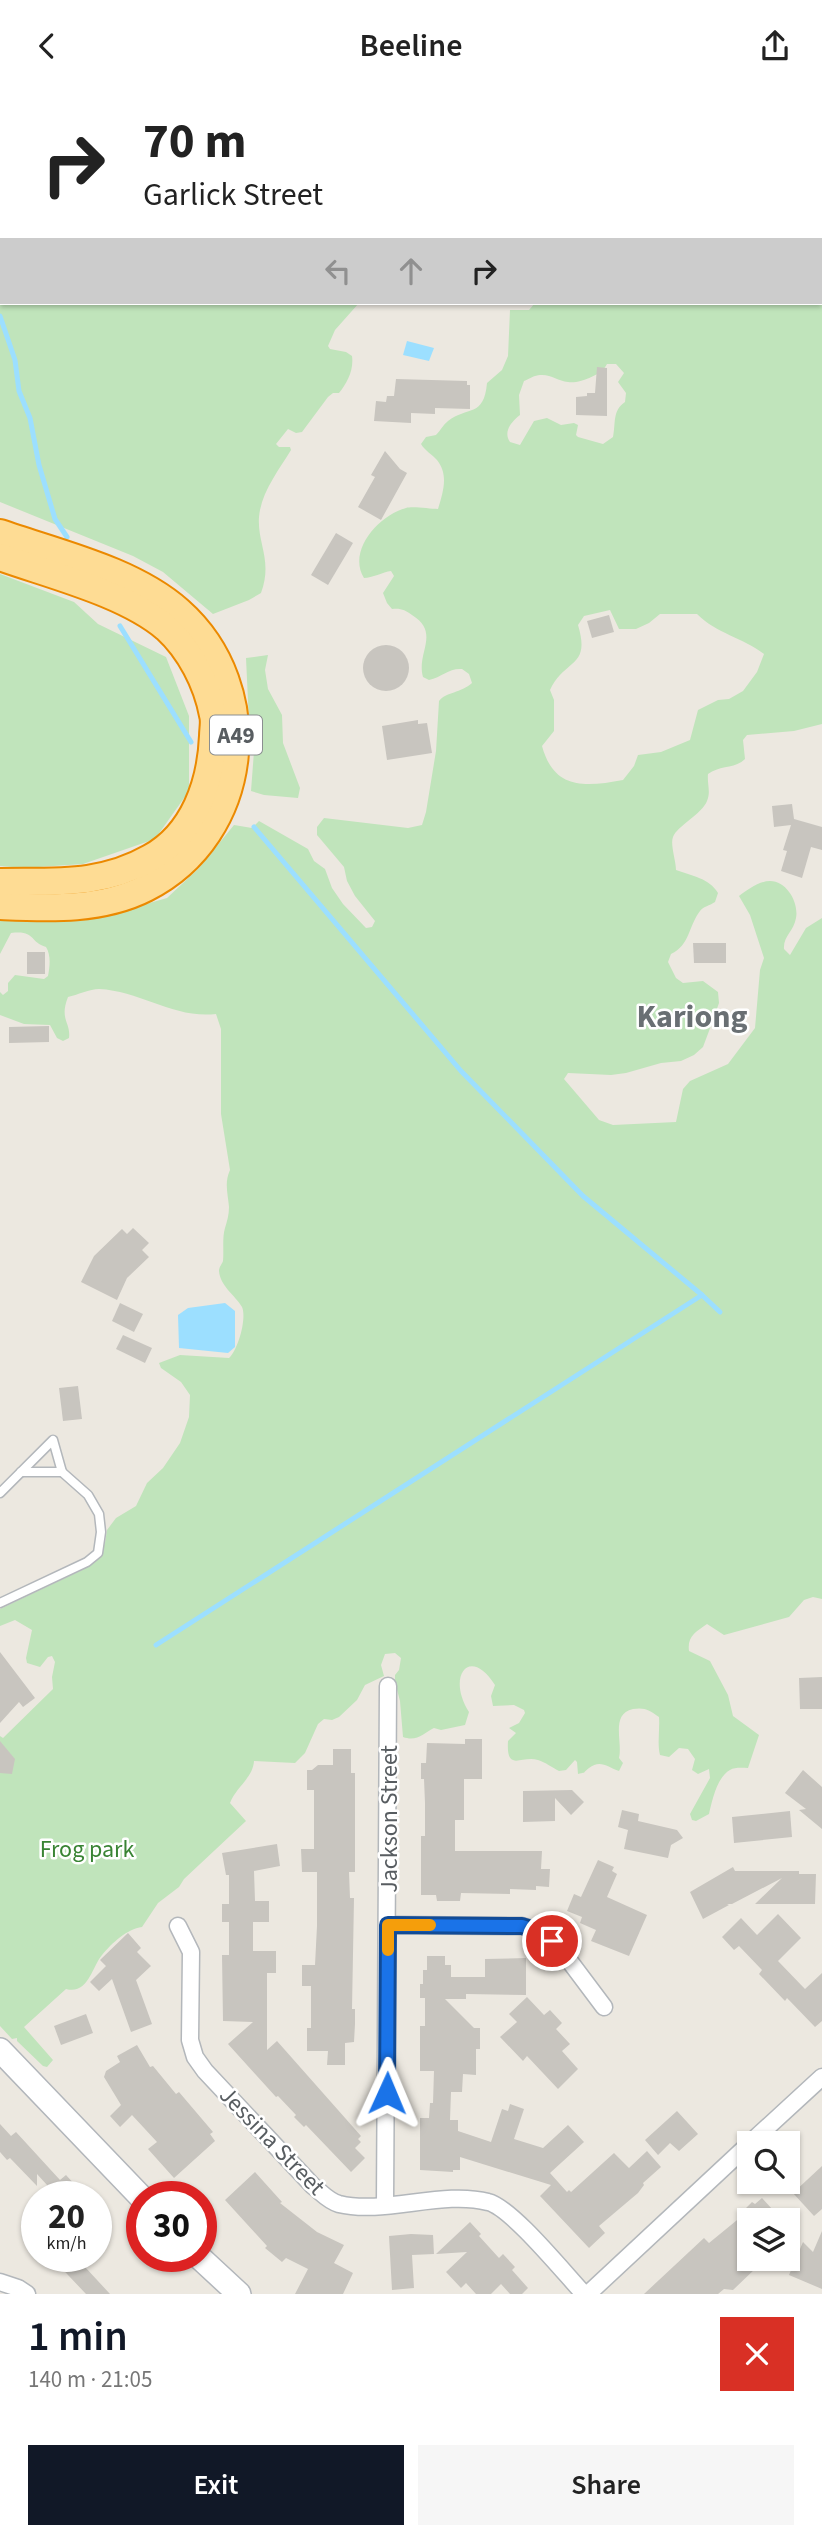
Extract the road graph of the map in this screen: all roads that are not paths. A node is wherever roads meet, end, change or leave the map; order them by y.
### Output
1 (0, 533) edge
2 (0, 557) edge
3 (0, 882) edge
4 (0, 906) edge
5 (21, 1472) junction
6 (62, 1472) junction
7 (0, 1493) edge
8 (0, 1603) edge
9 (388, 1686) dead end
10 (388, 1925) junction
11 (178, 1926) dead end
12 (604, 2007) dead end
13 (0, 2050) edge
14 (822, 2077) edge
15 (763, 2131) edge
16 (737, 2155) edge
17 (126, 2181) edge
18 (386, 2205) junction
19 (208, 2272) edge
20 (214, 2272) edge
21 (0, 2282) edge
22 (27, 2294) edge
23 (225, 2294) edge
24 (239, 2294) edge
25 (586, 2294) edge

1 - 4 highway, A49
2 - 3 highway, A49
5 - 6 lane
5 - 6 lane
5 - 7 lane
6 - 8 lane
9 - 10 street, Jackson Street
10 - 12 street
10 - 18 street, Jackson Street
11 - 18 street, Jessina Street
13 - 17 main road
14 - 15 street
16 - 25 street
18 - 25 street, Jessina Street
19 - 23 main road
20 - 24 main road
21 - 22 street

